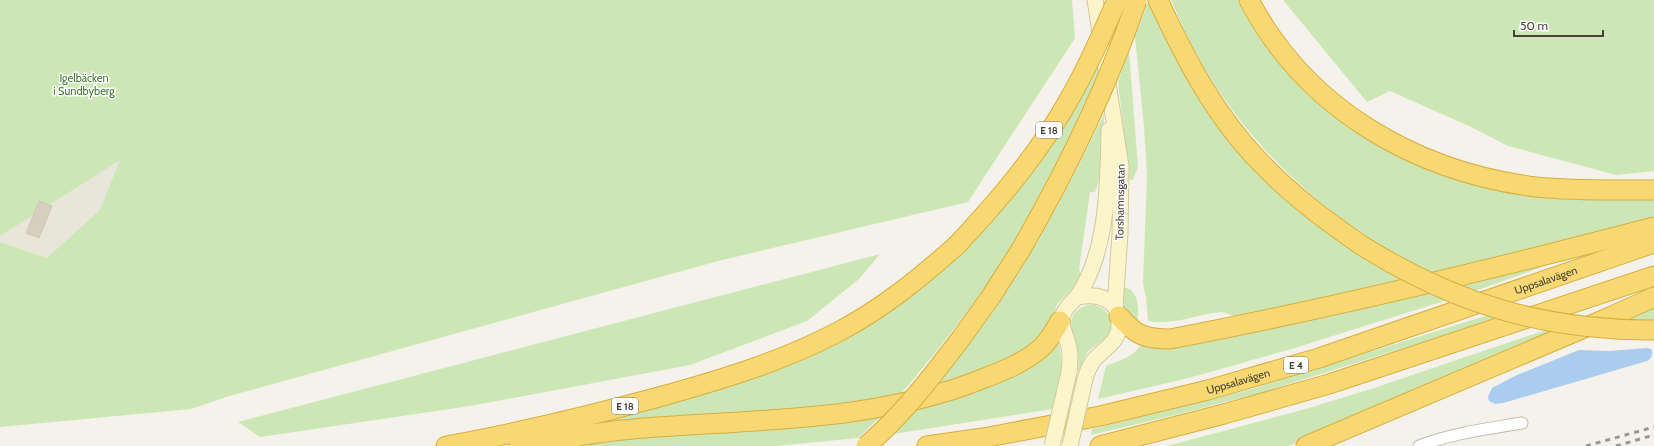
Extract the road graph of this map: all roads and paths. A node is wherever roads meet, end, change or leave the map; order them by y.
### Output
1 (1095, 0) edge
2 (1117, 0) edge
3 (1138, 0) edge
4 (1158, 0) edge
5 (1249, 0) edge
6 (1110, 97) junction
7 (1654, 190) edge
8 (1654, 227) edge
9 (1654, 243) edge
10 (1654, 276) edge
11 (1077, 297) junction
12 (1654, 297) edge
13 (1117, 312) junction
14 (1060, 321) junction
15 (1654, 330) edge
16 (1522, 423) dead end
17 (446, 446) edge
18 (519, 446) edge
19 (866, 446) edge
20 (927, 446) edge
21 (1052, 446) edge
22 (1070, 446) edge
23 (1100, 446) edge
24 (1306, 446) edge
25 (1419, 446) edge

1 - 6 street, Torshamnsgatan
2 - 17 highway, E 18, bridge
3 - 19 highway, bridge
4 - 15 highway, bridge
5 - 7 highway
6 - 11 street, Torshamnsgatan
6 - 13 street, Torshamnsgatan
8 - 13 highway
9 - 20 highway, Uppsalavägen / E 4
10 - 23 highway, E 4
11 - 13 street
11 - 14 street, Torshamnsgatan
12 - 24 highway
13 - 22 street, Torshamnsgatan, bridge
14 - 18 highway
14 - 21 street, bridge
16 - 25 street

